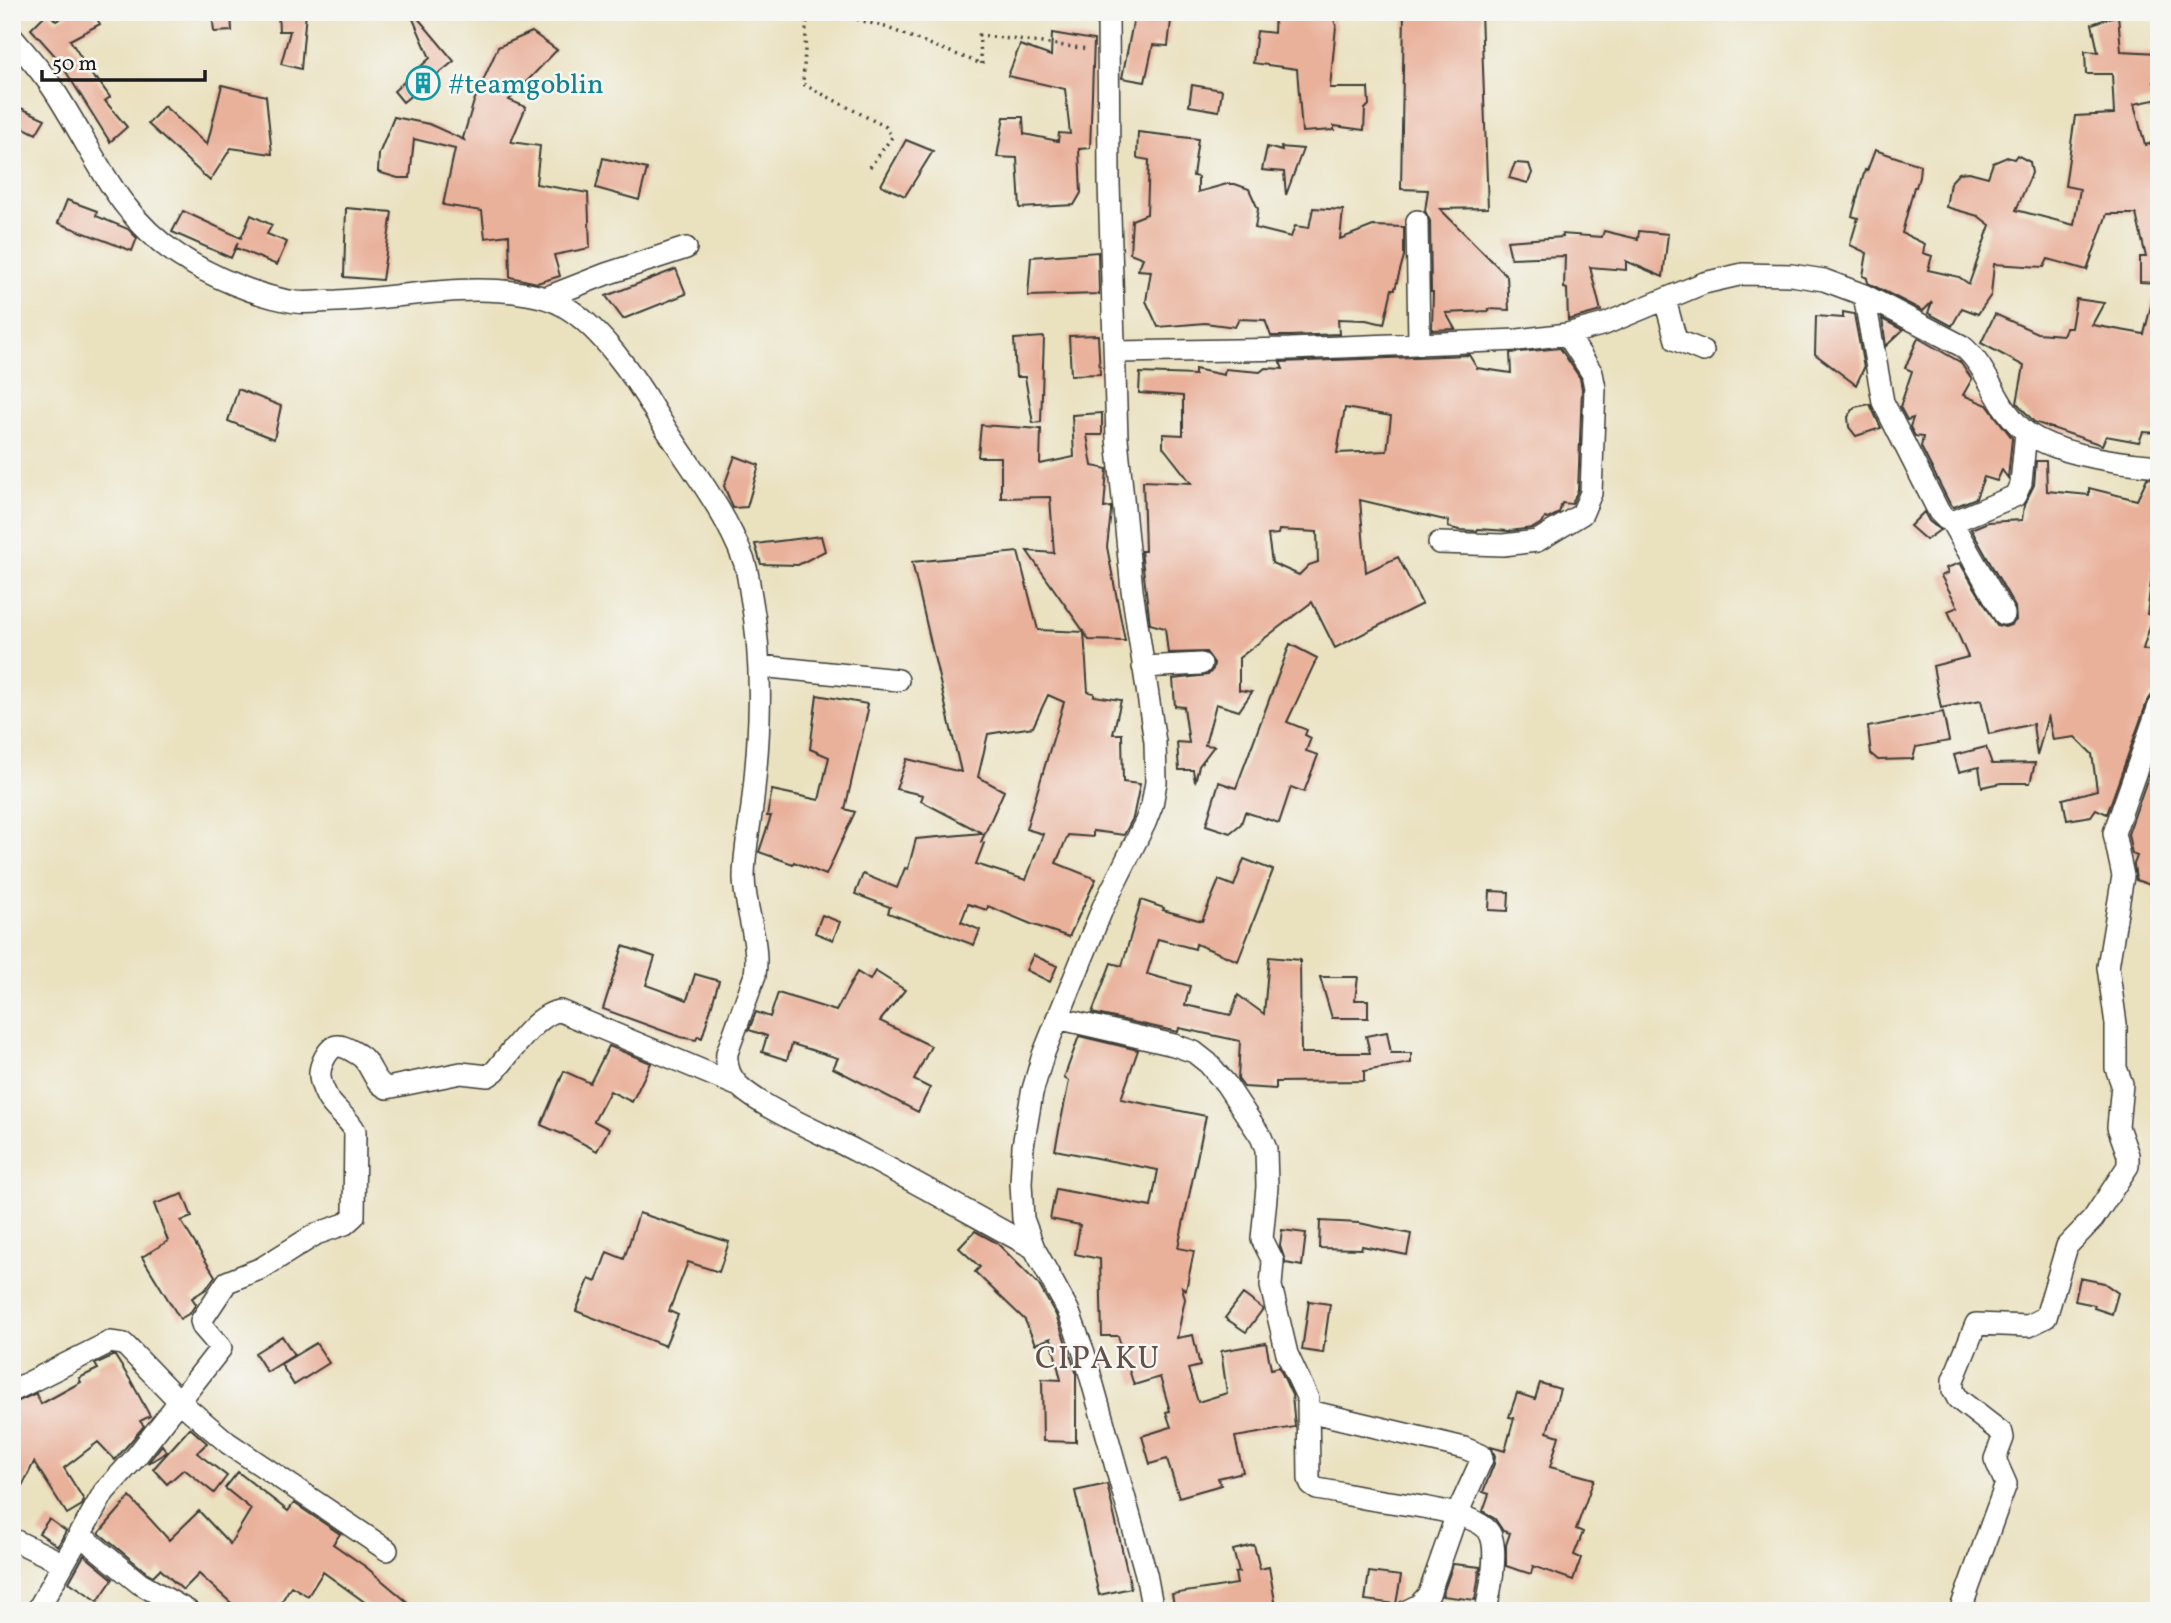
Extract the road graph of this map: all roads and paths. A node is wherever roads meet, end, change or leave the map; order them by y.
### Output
1 (821, 12) edge
2 (830, 12) edge
3 (1108, 12) edge
4 (12, 37) edge
5 (1108, 51) junction
6 (870, 167) dead end
7 (1417, 221) dead end
8 (685, 248) dead end
9 (1864, 295) junction
10 (545, 298) junction
11 (1665, 300) junction
12 (1567, 334) junction
13 (1419, 342) junction
14 (1703, 351) dead end
15 (1116, 352) junction
16 (2026, 432) junction
17 (2159, 466) edge
18 (1951, 521) junction
19 (1439, 543) dead end
20 (2004, 614) dead end
21 (1201, 664) dead end
22 (760, 666) junction
23 (1143, 667) junction
24 (898, 680) dead end
25 (2159, 706) edge
26 (1057, 1017) junction
27 (738, 1086) junction
28 (1034, 1248) junction
29 (12, 1391) edge
30 (180, 1402) junction
31 (1310, 1410) junction
32 (1457, 1514) junction
33 (79, 1534) junction
34 (12, 1539) edge
35 (387, 1550) dead end
36 (62, 1563) junction
37 (37, 1611) edge
38 (188, 1611) edge
39 (1153, 1611) edge
40 (1407, 1611) edge
41 (1486, 1611) edge
42 (1960, 1611) edge

1 - 6 path
2 - 5 path
3 - 5 street
4 - 10 street
5 - 15 street
7 - 13 street
8 - 10 street
9 - 11 street
9 - 16 street
9 - 18 street
10 - 22 street
11 - 12 street
11 - 14 street
12 - 13 street
12 - 19 street
13 - 15 street
15 - 23 street
16 - 17 street
16 - 18 street
18 - 20 street
21 - 23 street
22 - 24 street
22 - 27 street
23 - 26 street
25 - 42 street
26 - 28 street
26 - 31 street
27 - 28 street
27 - 30 street
28 - 39 street
29 - 30 street
30 - 33 street
30 - 35 street
31 - 32 street
31 - 32 street
32 - 40 street
32 - 41 street
33 - 36 street
33 - 38 street
34 - 36 street
36 - 37 street

